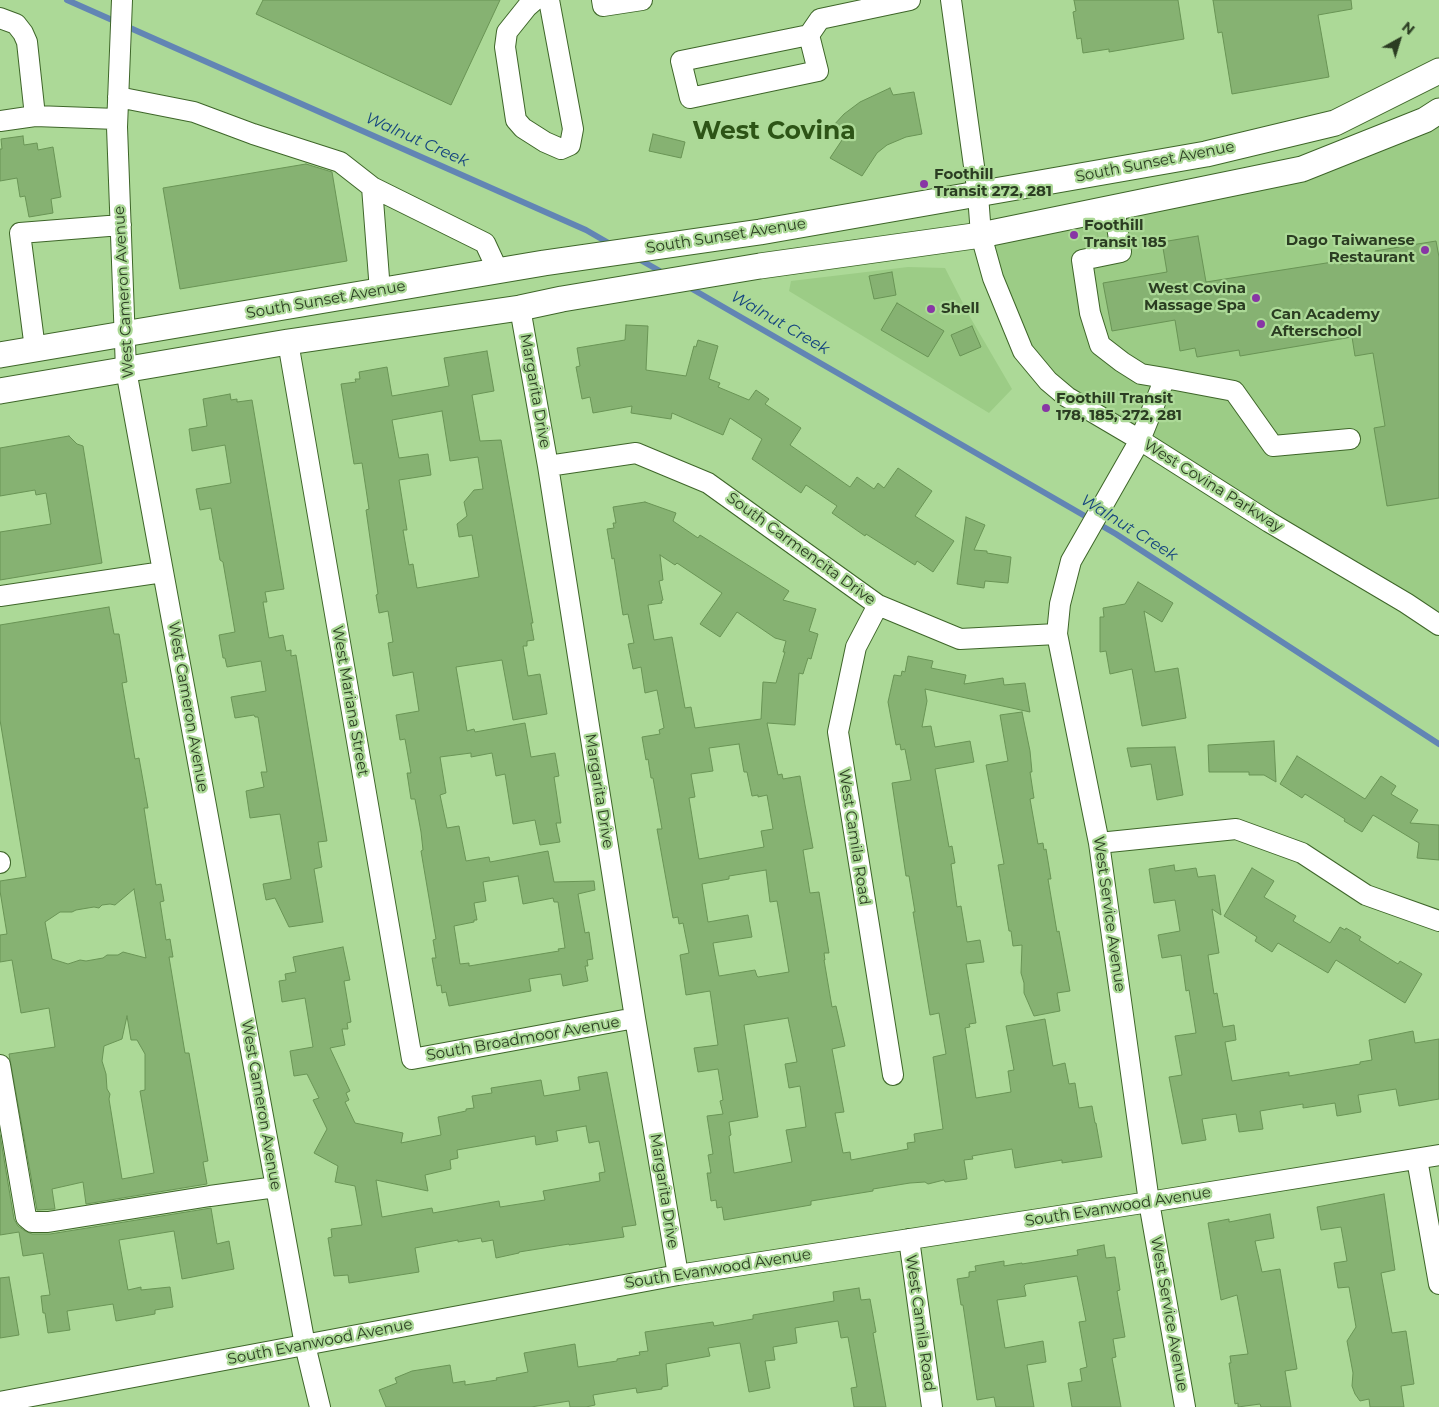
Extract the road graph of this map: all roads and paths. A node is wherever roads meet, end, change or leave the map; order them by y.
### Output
1 (122, 0) edge
2 (535, 0) edge
3 (549, 0) edge
4 (602, 0) edge
5 (642, 0) edge
6 (910, 0) edge
7 (951, 0) edge
8 (0, 18) edge
9 (809, 35) junction
10 (1439, 71) edge
11 (118, 97) junction
12 (1439, 111) edge
13 (35, 116) junction
14 (0, 121) edge
15 (117, 123) junction
16 (372, 188) junction
17 (978, 195) junction
18 (1114, 207) junction
19 (121, 224) junction
20 (980, 234) junction
21 (498, 271) junction
22 (380, 291) junction
23 (520, 308) junction
24 (124, 334) junction
25 (288, 342) junction
26 (35, 349) junction
27 (0, 354) edge
28 (126, 370) junction
29 (1165, 378) junction
30 (0, 392) edge
31 (1350, 439) dead end
32 (1140, 440) junction
33 (548, 466) junction
34 (163, 572) junction
35 (0, 596) edge
36 (878, 605) junction
37 (1439, 625) edge
38 (1057, 634) junction
39 (1099, 842) junction
40 (1439, 920) edge
41 (635, 1018) junction
42 (412, 1059) joint
43 (0, 1065) edge
44 (892, 1075) dead end
45 (1439, 1155) edge
46 (1417, 1159) junction
47 (276, 1187) junction
48 (1149, 1202) junction
49 (908, 1239) junction
50 (678, 1274) junction
51 (1439, 1284) edge
52 (305, 1345) junction
53 (5, 1403) edge
54 (320, 1407) edge
55 (932, 1407) edge
56 (1185, 1407) edge

1 - 11 street, West Cameron Avenue
2 - 3 street
4 - 5 street
6 - 9 street
7 - 17 street, West Covina Parkway
8 - 13 street
9 - 9 street
10 - 17 main road, South Sunset Avenue
11 - 15 street, West Cameron Avenue
11 - 16 street
12 - 18 main road
13 - 14 street
13 - 15 street
15 - 19 street, West Cameron Avenue
16 - 21 street
16 - 22 street
17 - 20 street, West Covina Parkway
17 - 21 main road, South Sunset Avenue
18 - 20 main road
18 - 29 street
19 - 24 street, West Cameron Avenue
19 - 26 street
20 - 23 main road
20 - 32 street, West Covina Parkway
21 - 22 main road, South Sunset Avenue
22 - 24 main road, South Sunset Avenue
23 - 25 main road
23 - 33 street, Margarita Drive
24 - 26 main road, South Sunset Avenue
24 - 28 street, West Cameron Avenue
25 - 28 main road
25 - 42 street, West Mariana Street
26 - 27 main road, South Sunset Avenue
28 - 30 main road
28 - 34 street, West Cameron Avenue
29 - 31 street
29 - 32 street, West Service Avenue
32 - 37 street, West Covina Parkway
32 - 38 street, West Service Avenue
33 - 36 street, South Carmencita Drive
33 - 41 street, Margarita Drive
34 - 35 street
34 - 47 street, West Cameron Avenue
36 - 38 street, South Carmencita Drive
36 - 44 street, West Camila Road
38 - 39 street, West Service Avenue
39 - 40 street
39 - 48 street, West Service Avenue
41 - 42 street, South Broadmoor Avenue
41 - 50 street, Margarita Drive
43 - 47 street
45 - 46 street, South Evanwood Avenue
46 - 48 street, South Evanwood Avenue
46 - 51 street
47 - 52 street, West Cameron Avenue
48 - 49 street, South Evanwood Avenue
48 - 56 street, West Service Avenue
49 - 50 street, South Evanwood Avenue
49 - 55 street, West Camila Road
50 - 52 street, South Evanwood Avenue
52 - 53 street, South Evanwood Avenue
52 - 54 street, West Cameron Avenue

